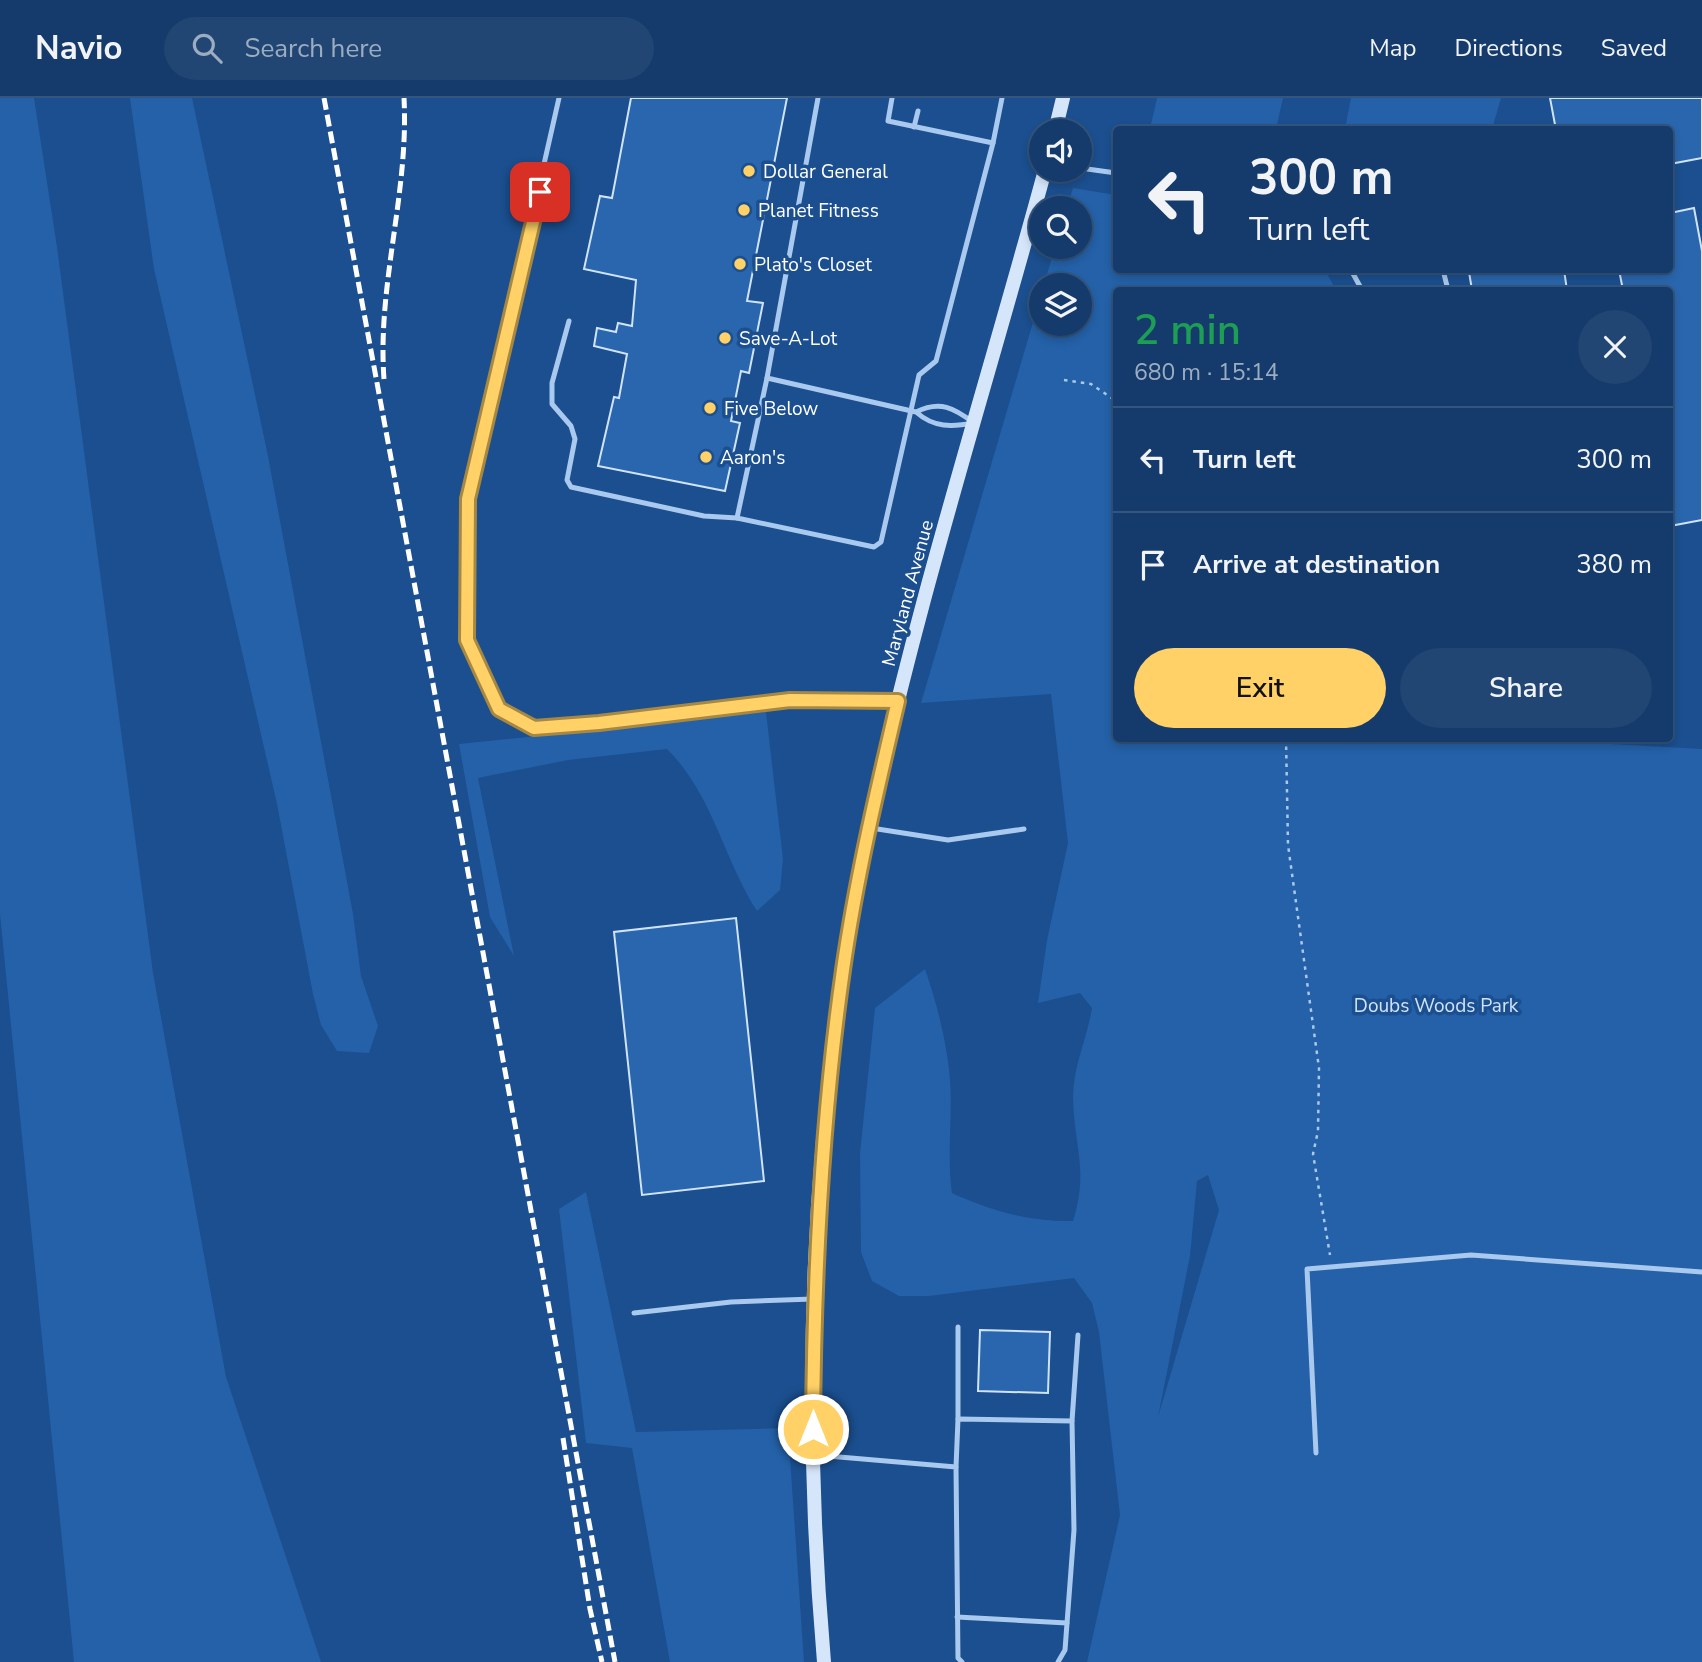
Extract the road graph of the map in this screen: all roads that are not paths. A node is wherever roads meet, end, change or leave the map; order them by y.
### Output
1 (559, 98) edge
2 (818, 98) edge
3 (892, 98) edge
4 (1002, 98) edge
5 (1063, 98) edge
6 (918, 111) dead end
7 (1058, 119) edge
8 (914, 127) junction
9 (993, 142) junction
10 (1092, 170) edge
11 (1113, 173) edge
12 (1042, 182) edge
13 (569, 321) dead end
14 (767, 378) junction
15 (913, 411) junction
16 (974, 423) junction
17 (737, 518) junction
18 (898, 701) junction
19 (869, 828) junction
20 (1024, 829) dead end
21 (1702, 1272) edge
22 (813, 1299) junction
23 (634, 1313) dead end
24 (958, 1327) dead end
25 (1078, 1335) dead end
26 (958, 1419) junction
27 (1072, 1421) junction
28 (1316, 1453) dead end
29 (812, 1455) junction
30 (956, 1467) junction
31 (957, 1617) junction
32 (1067, 1623) junction
33 (824, 1662) edge
34 (962, 1662) edge
35 (1058, 1662) edge

1 - 18 lane
2 - 14 lane
3 - 8 lane
4 - 9 lane
5 - 7 main road
6 - 8 lane
8 - 9 lane
9 - 15 lane
10 - 11 lane
12 - 16 main road, Maryland Avenue
13 - 17 lane
14 - 15 lane
14 - 17 lane
15 - 16 lane
15 - 16 lane
15 - 17 lane
16 - 18 main road, Maryland Avenue
18 - 19 main road, Maryland Avenue
19 - 20 lane
19 - 22 main road, Maryland Avenue
21 - 28 lane
22 - 23 lane
22 - 29 main road, Maryland Avenue
24 - 26 lane
25 - 27 lane
26 - 27 lane
26 - 30 lane
27 - 32 lane
29 - 30 lane
29 - 33 main road, Maryland Avenue
30 - 31 lane
31 - 32 lane
31 - 34 lane
32 - 35 lane

